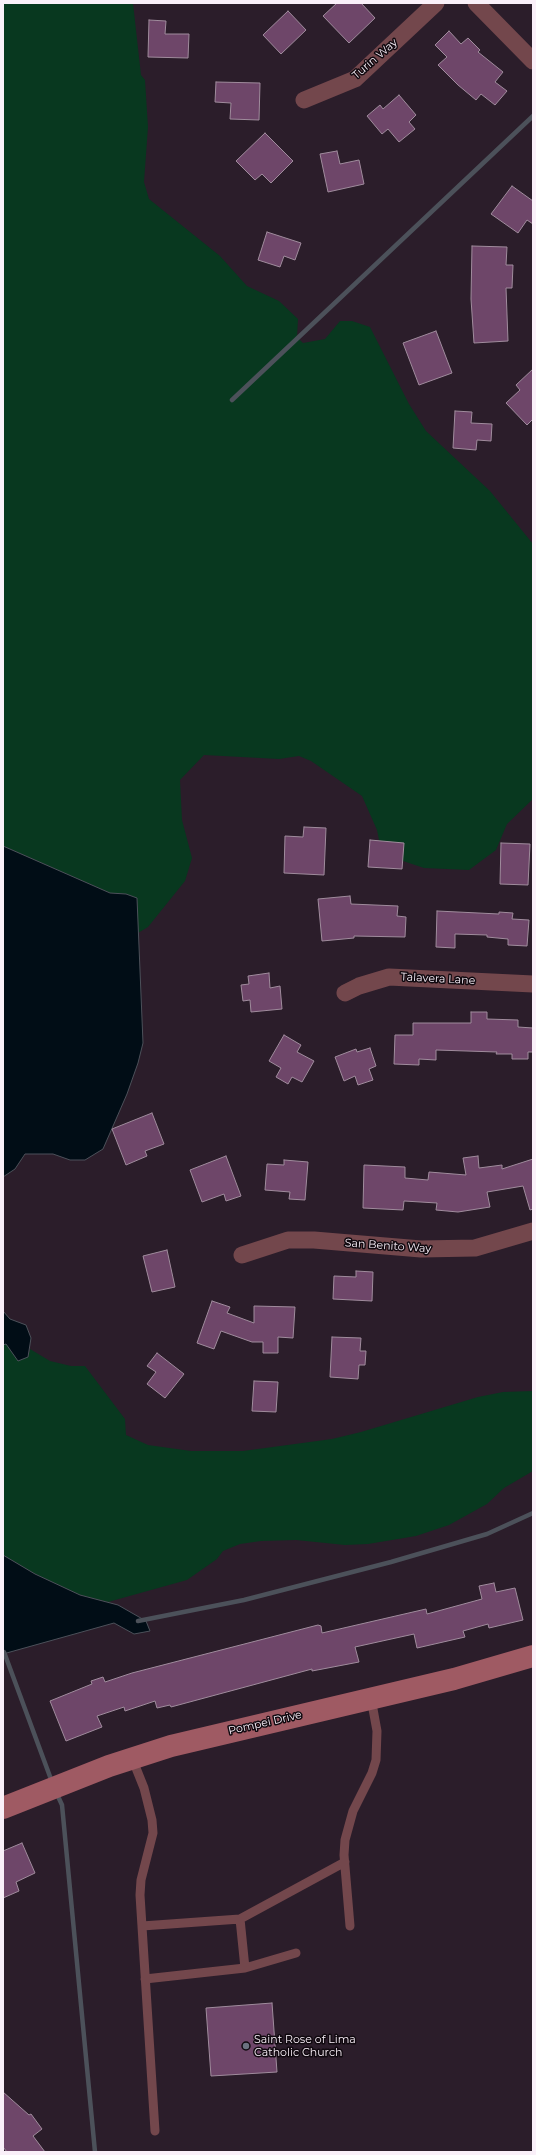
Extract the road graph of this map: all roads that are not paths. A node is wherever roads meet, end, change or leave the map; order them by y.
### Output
1 (436, 3) edge
2 (476, 3) edge
3 (533, 61) edge
4 (304, 100) dead end
5 (533, 984) edge
6 (345, 993) dead end
7 (533, 1231) edge
8 (242, 1255) dead end
9 (533, 1656) edge
10 (371, 1698) junction
11 (132, 1758) junction
12 (3, 1808) edge
13 (345, 1862) junction
14 (240, 1919) junction
15 (142, 1926) junction
16 (350, 1926) dead end
17 (296, 1953) dead end
18 (245, 1968) junction
19 (145, 1980) junction
20 (155, 2131) dead end

1 - 4 street, Turin Way
2 - 3 street
5 - 6 street, Talavera Lane
7 - 8 street, San Benito Way
9 - 10 street, Pompei Drive
10 - 11 street, Pompei Drive
10 - 13 lane
11 - 12 street, Pompei Drive
11 - 15 lane
13 - 14 lane
13 - 16 lane
14 - 15 lane
14 - 18 lane
15 - 19 lane
17 - 18 lane
18 - 19 lane
19 - 20 lane

